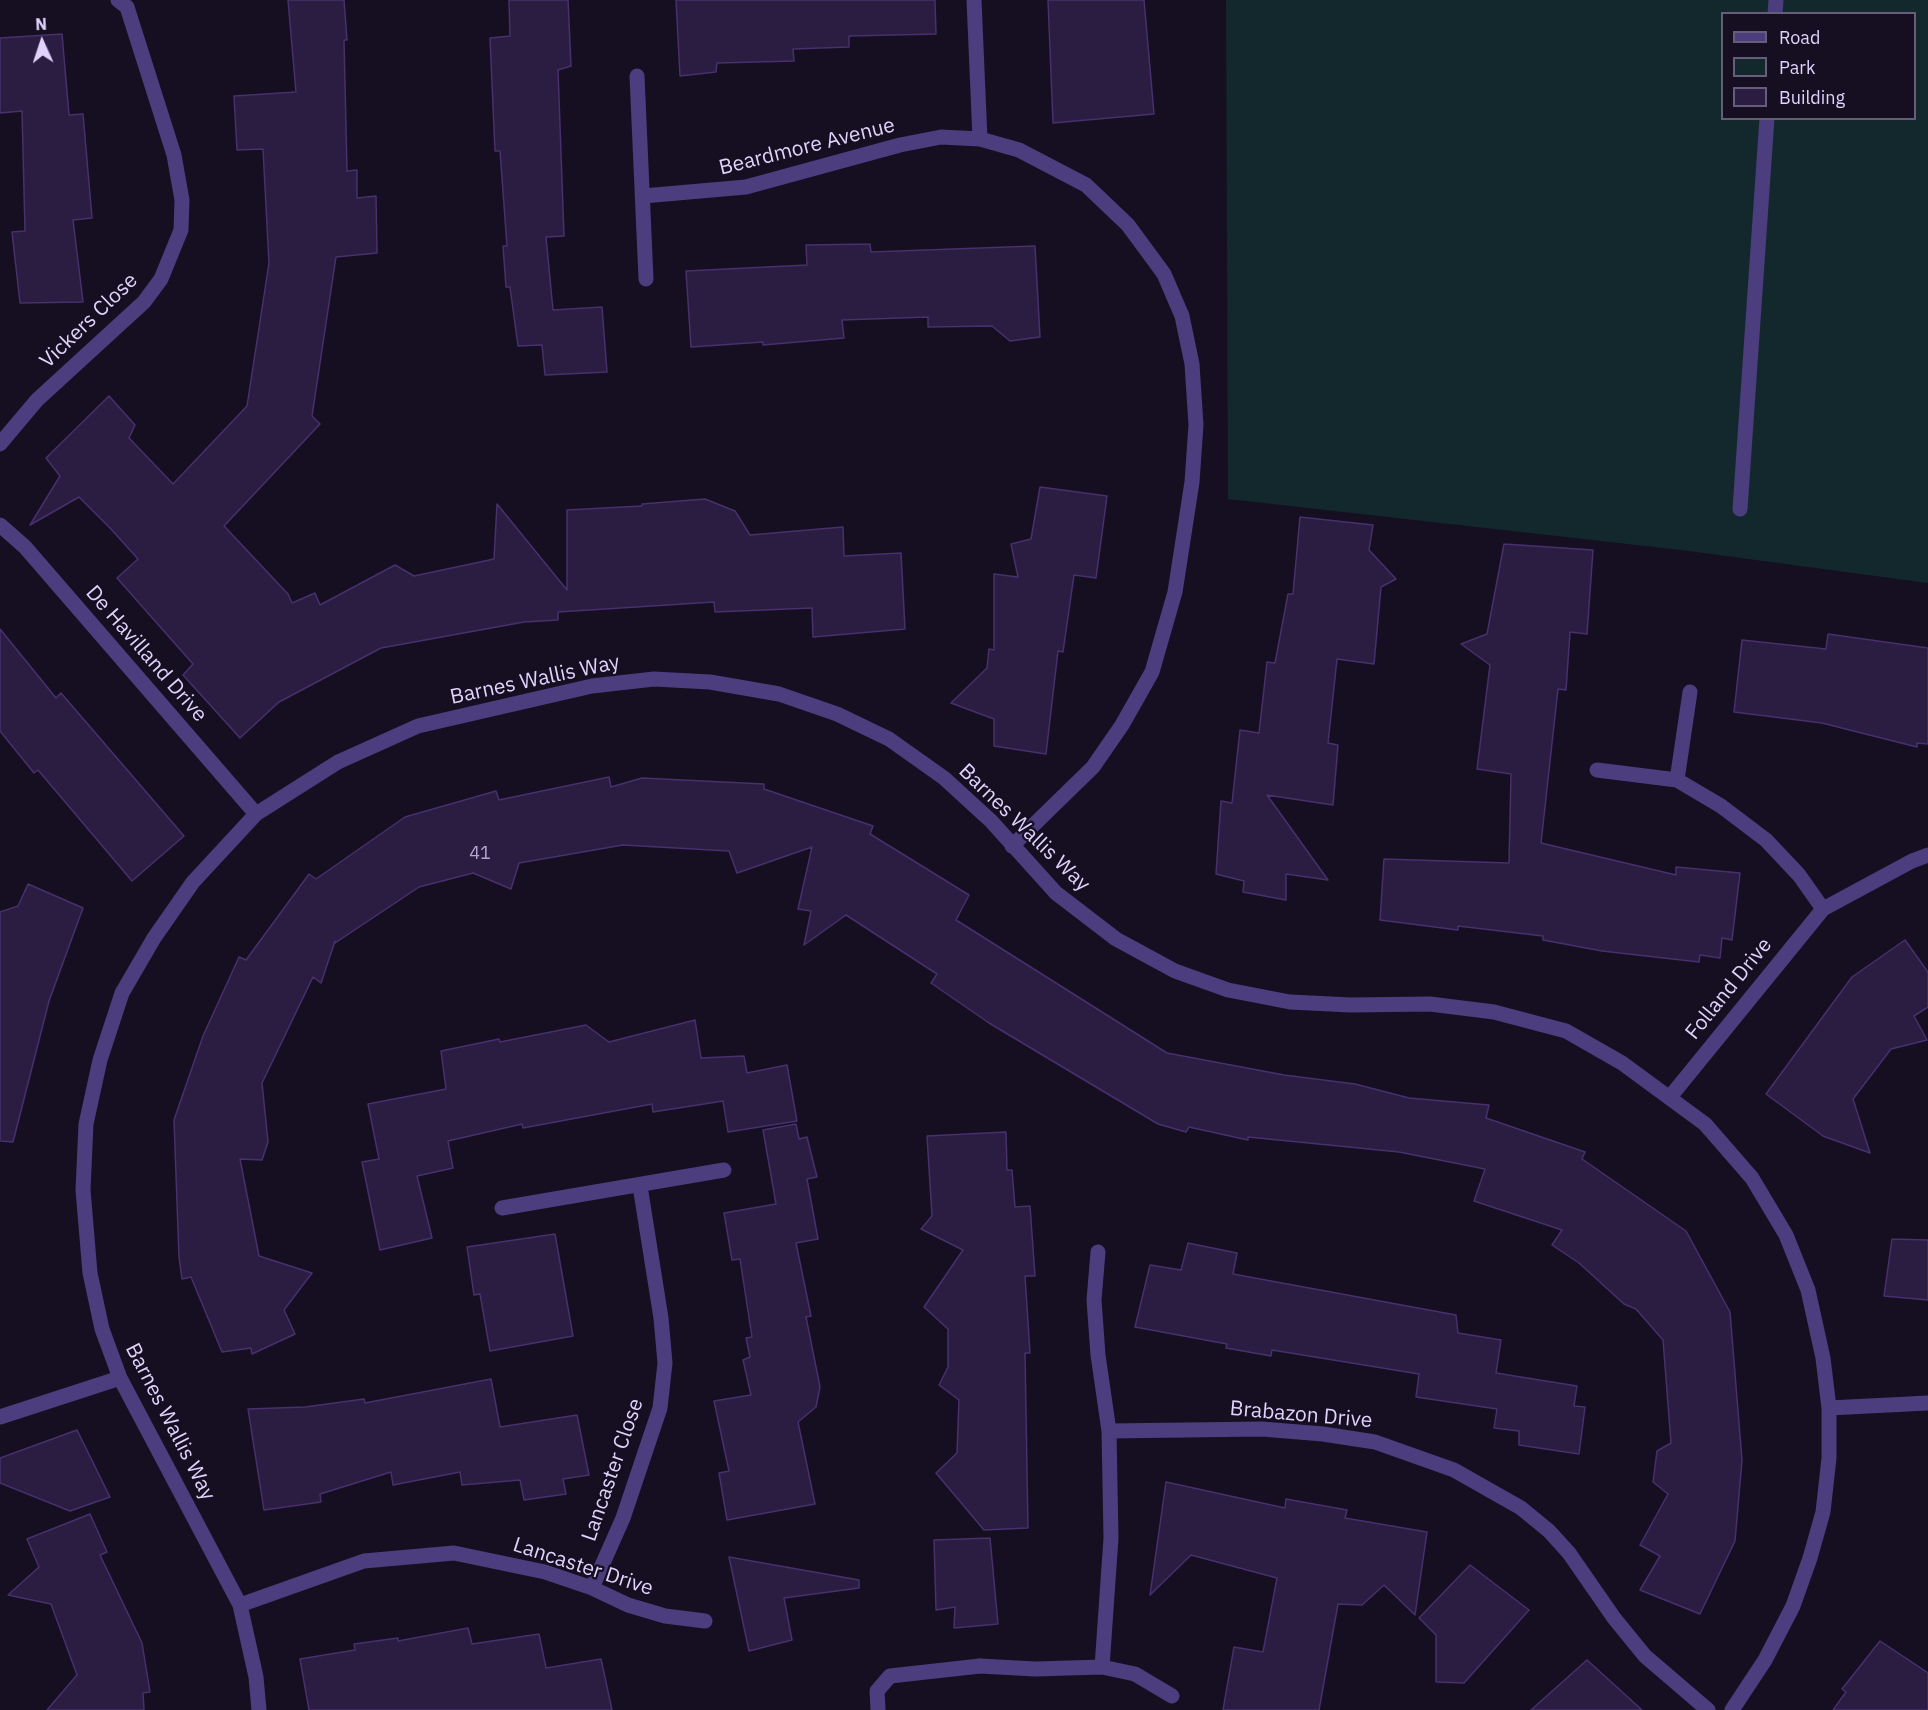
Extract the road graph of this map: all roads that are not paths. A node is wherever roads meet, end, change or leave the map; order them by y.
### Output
1 (141, 0) edge
2 (974, 0) edge
3 (122, 4) edge
4 (637, 76) dead end
5 (1767, 120) edge
6 (980, 138) junction
7 (643, 196) junction
8 (646, 279) dead end
9 (0, 444) edge
10 (1740, 509) dead end
11 (0, 525) edge
12 (1690, 692) dead end
13 (1597, 770) dead end
14 (1677, 780) junction
15 (256, 814) junction
16 (1012, 846) junction
17 (1928, 855) edge
18 (1823, 909) junction
19 (1670, 1097) junction
20 (724, 1170) dead end
21 (640, 1186) junction
22 (502, 1208) dead end
23 (1098, 1252) dead end
24 (120, 1378) junction
25 (1928, 1403) edge
26 (1829, 1408) junction
27 (0, 1417) edge
28 (1109, 1431) junction
29 (592, 1588) junction
30 (240, 1605) junction
31 (705, 1621) dead end
32 (1102, 1667) junction
33 (1172, 1696) dead end
34 (878, 1709) edge
35 (259, 1710) edge
36 (1708, 1710) edge
37 (1732, 1710) edge

1 - 3 street, Vickers Close
2 - 6 street
3 - 9 street, Vickers Close
4 - 7 street
5 - 10 street
6 - 7 street, Beardmore Avenue
6 - 16 street, Beardmore Avenue
7 - 8 street
11 - 15 street, De Havilland Drive
12 - 14 street
13 - 14 street
14 - 18 street
15 - 16 street, Barnes Wallis Way
15 - 24 street, Barnes Wallis Way
16 - 19 street, Barnes Wallis Way
17 - 18 street, Folland Drive
18 - 19 street, Folland Drive
19 - 26 street, Barnes Wallis Way
20 - 21 street
21 - 22 street
21 - 29 street, Lancaster Close
23 - 28 street
24 - 27 street
24 - 30 street, Barnes Wallis Way
25 - 26 street
26 - 37 street, Barnes Wallis Way
28 - 32 street
28 - 36 street, Brabazon Drive
29 - 30 street, Lancaster Drive
29 - 31 street, Lancaster Drive
30 - 35 street, Barnes Wallis Way
32 - 33 street
32 - 34 street

